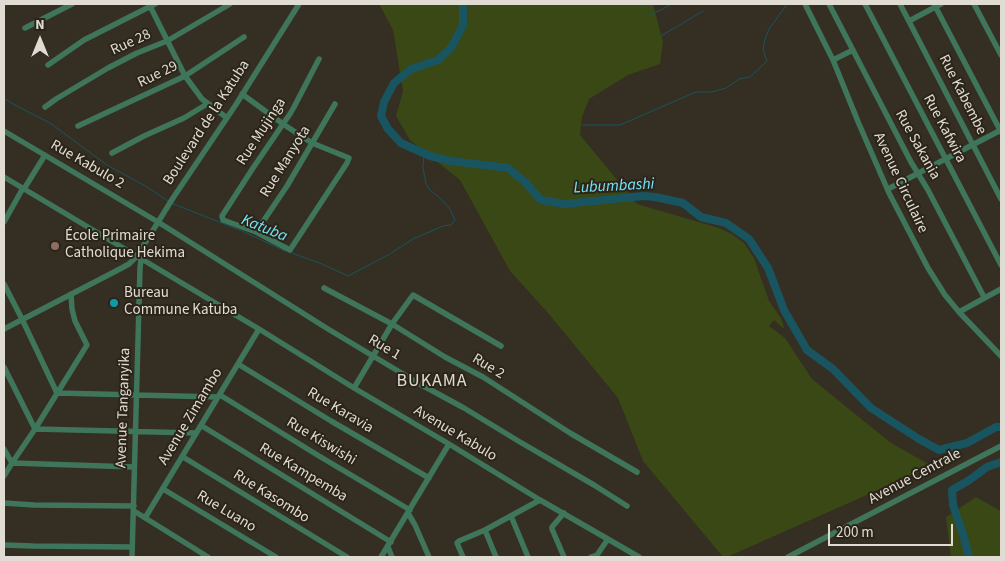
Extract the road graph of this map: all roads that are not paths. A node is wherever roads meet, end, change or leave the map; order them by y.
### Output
1 (72, 4) edge
2 (230, 4) edge
3 (299, 4) edge
4 (805, 4) edge
5 (829, 4) edge
6 (865, 4) edge
7 (900, 4) edge
8 (974, 4) edge
9 (152, 5) edge
10 (937, 5) edge
11 (909, 21) junction
12 (25, 28) dead end
13 (244, 37) dead end
14 (167, 41) junction
15 (853, 50) junction
16 (1001, 55) edge
17 (319, 59) dead end
18 (833, 60) junction
19 (48, 65) dead end
20 (185, 76) junction
21 (242, 94) junction
22 (207, 104) junction
23 (335, 104) dead end
24 (45, 107) dead end
25 (227, 118) junction
26 (284, 124) junction
27 (78, 126) dead end
28 (4, 131) edge
29 (1001, 131) edge
30 (312, 143) junction
31 (973, 145) junction
32 (112, 153) dead end
33 (45, 155) junction
34 (946, 159) junction
35 (917, 173) junction
36 (4, 177) edge
37 (24, 188) junction
38 (888, 189) junction
39 (1001, 199) edge
40 (4, 222) edge
41 (158, 222) junction
42 (256, 232) junction
43 (139, 258) junction
44 (1001, 265) edge
45 (4, 284) edge
46 (324, 288) dead end
47 (1001, 289) edge
48 (71, 294) junction
49 (984, 297) junction
50 (959, 312) junction
51 (22, 319) junction
52 (392, 324) junction
53 (4, 329) edge
54 (259, 329) junction
55 (501, 346) dead end
56 (374, 356) junction
57 (1001, 356) edge
58 (238, 364) junction
59 (4, 367) edge
60 (354, 388) junction
61 (58, 393) junction
62 (136, 394) junction
63 (219, 396) junction
64 (202, 426) junction
65 (35, 429) junction
66 (135, 432) junction
67 (196, 433) junction
68 (449, 444) junction
69 (1001, 446) edge
70 (4, 449) edge
71 (183, 457) junction
72 (12, 463) junction
73 (134, 467) junction
74 (637, 472) dead end
75 (4, 476) edge
76 (429, 478) junction
77 (163, 488) junction
78 (540, 500) junction
79 (4, 503) edge
80 (626, 506) dead end
81 (134, 509) junction
82 (409, 511) junction
83 (564, 514) junction
84 (511, 516) junction
85 (145, 518) junction
86 (485, 530) junction
87 (608, 539) junction
88 (389, 544) junction
89 (4, 545) edge
90 (132, 547) junction
91 (134, 556) edge
92 (208, 557) edge
93 (276, 557) edge
94 (347, 557) edge
95 (382, 557) edge
96 (392, 557) edge
97 (429, 557) edge
98 (463, 557) edge
99 (496, 557) edge
100 (528, 557) edge
101 (564, 557) edge
102 (595, 557) edge
103 (639, 557) edge
104 (788, 557) edge

1 - 12 street
2 - 14 street, Rue 28
3 - 21 street, Boulevard de la Katuba
4 - 18 street, Avenue Circulaire
5 - 15 street, Rue Sakania
6 - 34 street, Rue Kafwira
7 - 11 street, Rue Kabembe
8 - 16 street
9 - 14 street
9 - 19 street
10 - 11 street
10 - 29 street
11 - 31 street, Rue Kabembe
13 - 20 street, Rue 29
14 - 20 street
14 - 24 street, Rue 28
15 - 18 street
15 - 35 street, Rue Sakania
17 - 26 street, Rue Mujinga
18 - 38 street, Avenue Circulaire
20 - 22 street
20 - 27 street, Rue 29
21 - 25 street, Boulevard de la Katuba
21 - 26 street
22 - 25 street
22 - 32 street
23 - 30 street, Rue Manyota
25 - 41 street, Boulevard de la Katuba
26 - 30 street
26 - 42 street, Rue Mujinga
28 - 33 street, Rue Kabulo 2
29 - 31 street
30 - 42 street, Rue Manyota
30 - 42 street
31 - 34 street
31 - 39 street, Rue Kabembe
33 - 37 street
33 - 41 street, Rue Kabulo 2
34 - 35 street
34 - 44 street, Rue Kafwira
35 - 38 street
35 - 49 street, Rue Sakania
36 - 37 street
37 - 40 street
37 - 43 street, Avenue Kabulo
38 - 50 street, Avenue Circulaire
41 - 43 street, Boulevard de la Katuba
41 - 56 street, Rue 1
43 - 48 street
43 - 54 street, Avenue Kabulo
43 - 62 street, Avenue Tanganyika
45 - 51 street
46 - 52 street, Rue 2
47 - 49 street
48 - 51 street
48 - 61 street
49 - 50 street
50 - 57 street, Avenue Circulaire
51 - 53 street
51 - 61 street
52 - 55 street
52 - 56 street
52 - 74 street, Rue 2
54 - 58 street, Avenue Zimambo
54 - 60 street, Avenue Kabulo
56 - 60 street
56 - 80 street, Rue 1
58 - 63 street, Avenue Zimambo
58 - 76 street, Rue Karavia
59 - 65 street
60 - 68 street, Avenue Kabulo
61 - 62 street
61 - 65 street
62 - 63 street
62 - 66 street, Avenue Tanganyika
63 - 64 street, Avenue Zimambo
63 - 82 street, Rue Kiswishi
64 - 67 street, Avenue Zimambo
64 - 88 street, Rue Kampemba
65 - 66 street
65 - 72 street
66 - 67 street
66 - 73 street, Avenue Tanganyika
67 - 71 street, Avenue Zimambo
68 - 76 street
68 - 78 street, Avenue Kabulo
69 - 104 street, Avenue Centrale
70 - 72 street
71 - 77 street, Avenue Zimambo
71 - 94 street, Rue Kasombo
72 - 73 street
72 - 75 street
73 - 81 street, Avenue Tanganyika
76 - 82 street
77 - 85 street, Avenue Zimambo
77 - 93 street, Rue Luano
78 - 83 street, Avenue Kabulo
78 - 84 street
79 - 81 street
81 - 85 street
81 - 90 street, Avenue Tanganyika
82 - 88 street
82 - 97 street
83 - 87 street, Avenue Kabulo
83 - 101 street
84 - 86 street
84 - 100 street
85 - 92 street
86 - 98 street
86 - 99 street
87 - 102 street
87 - 103 street, Avenue Kabulo
88 - 95 street
88 - 96 street
89 - 90 street
90 - 91 street, Avenue Tanganyika

